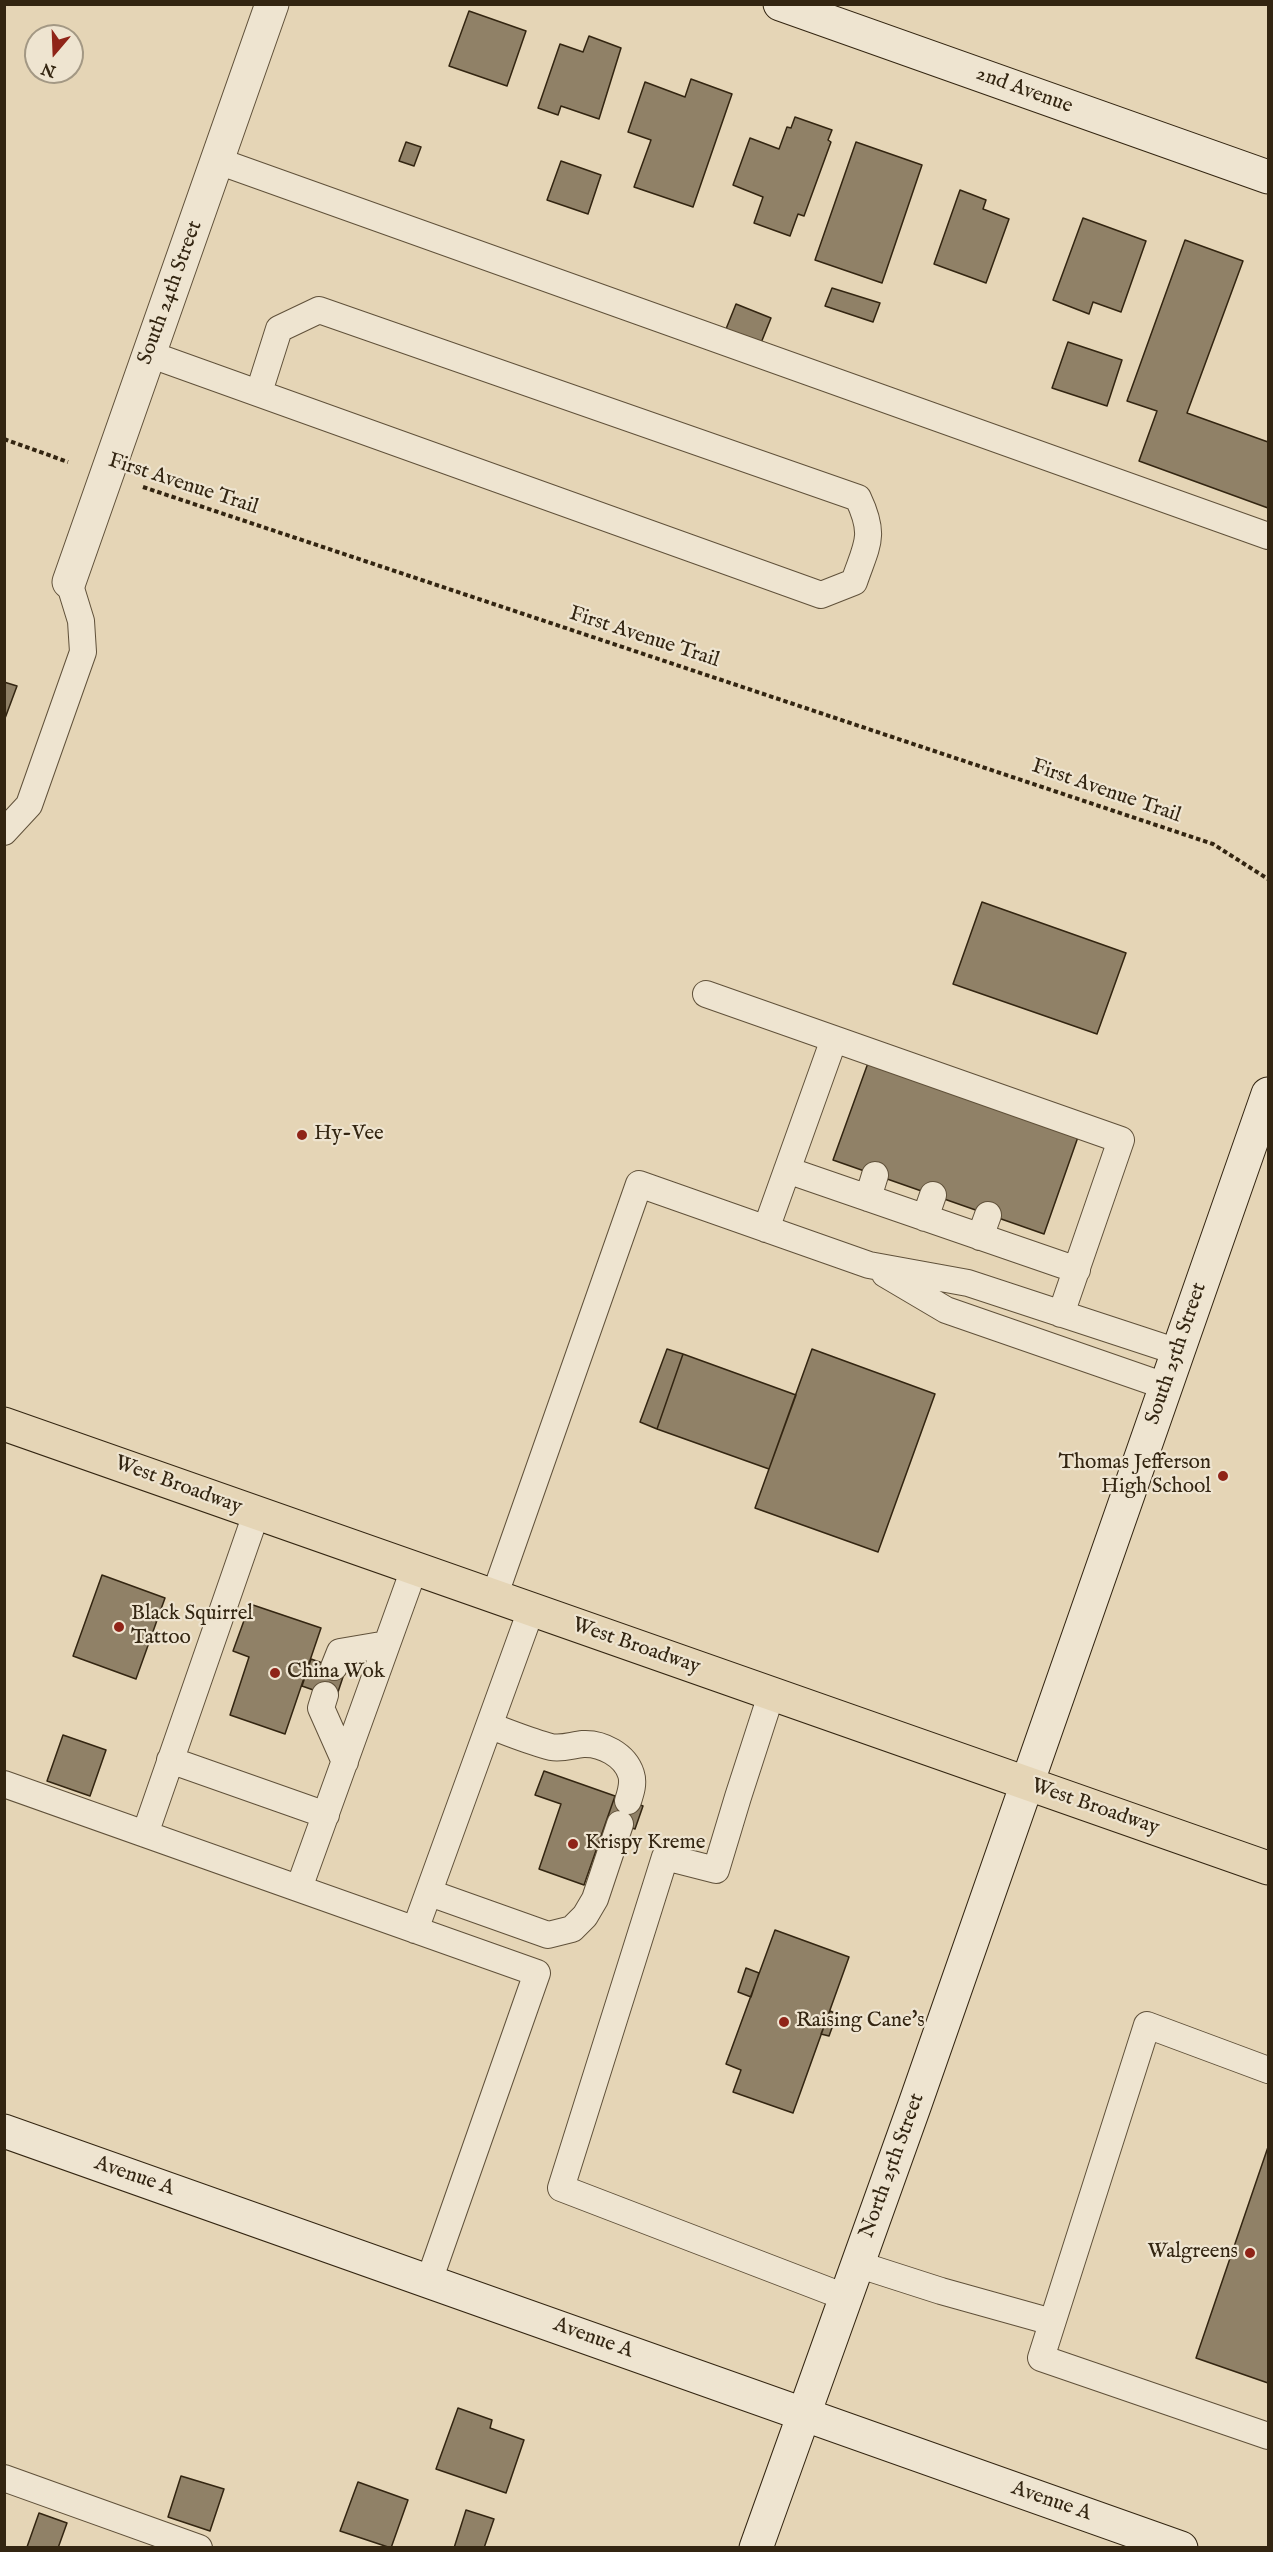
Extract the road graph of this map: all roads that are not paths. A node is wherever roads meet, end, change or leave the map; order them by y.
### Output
1 (272, 4) edge
2 (780, 4) edge
3 (218, 161) junction
4 (1269, 177) edge
5 (149, 354) junction
6 (259, 392) junction
7 (1269, 536) edge
8 (69, 582) joint
9 (4, 832) edge
10 (706, 994) dead end
11 (834, 1039) junction
12 (1269, 1094) edge
13 (787, 1170) junction
14 (766, 1229) junction
15 (869, 1265) junction
16 (1077, 1270) junction
17 (1061, 1314) junction
18 (1178, 1352) junction
19 (1165, 1386) junction
20 (4, 1424) edge
21 (256, 1514) junction
22 (414, 1569) junction
23 (494, 1597) junction
24 (531, 1610) junction
25 (387, 1644) junction
26 (334, 1667) dead end
27 (325, 1695) dead end
28 (771, 1695) junction
29 (490, 1726) junction
30 (170, 1760) junction
31 (345, 1762) junction
32 (4, 1784) edge
33 (1028, 1784) junction
34 (326, 1815) junction
35 (145, 1834) junction
36 (1269, 1868) edge
37 (299, 1888) junction
38 (430, 1893) junction
39 (415, 1930) junction
40 (1269, 2070) edge
41 (4, 2131) edge
42 (857, 2264) junction
43 (429, 2281) junction
44 (845, 2297) junction
45 (1052, 2322) junction
46 (804, 2414) junction
47 (1269, 2436) edge
48 (4, 2478) edge
49 (199, 2547) edge
50 (756, 2547) edge
51 (1180, 2547) edge

1 - 3 street, South 24th Street
2 - 4 street, 2nd Avenue
3 - 5 street, South 24th Street
3 - 7 lane
5 - 6 lane
5 - 8 street, South 24th Street
6 - 6 lane
8 - 9 lane
10 - 11 lane
11 - 13 lane
11 - 16 lane
12 - 18 street, South 25th Street
13 - 14 lane
13 - 16 lane
14 - 15 lane
14 - 23 lane
15 - 17 lane
15 - 19 lane
16 - 17 lane
17 - 18 lane
18 - 19 street, South 25th Street
19 - 33 street, South 25th Street
20 - 21 main road, West Broadway
21 - 22 main road, West Broadway
21 - 30 lane
22 - 23 main road, West Broadway
22 - 25 lane
23 - 24 main road, West Broadway
24 - 28 main road, West Broadway
24 - 29 lane
25 - 26 lane
25 - 31 lane
27 - 31 lane
28 - 33 main road, West Broadway
28 - 44 lane
29 - 38 lane
29 - 38 lane
30 - 34 lane
30 - 35 lane
31 - 34 lane
32 - 35 lane
33 - 36 main road, West Broadway
33 - 42 street, North 25th Street
34 - 37 lane
35 - 37 lane
37 - 39 lane
38 - 39 lane
39 - 43 lane
40 - 45 lane
41 - 43 street, Avenue A
42 - 44 street, North 25th Street
42 - 45 lane
43 - 46 street, Avenue A
44 - 46 street, North 25th Street
45 - 47 lane
46 - 50 street, North 25th Street
46 - 51 street, Avenue A
48 - 49 lane

